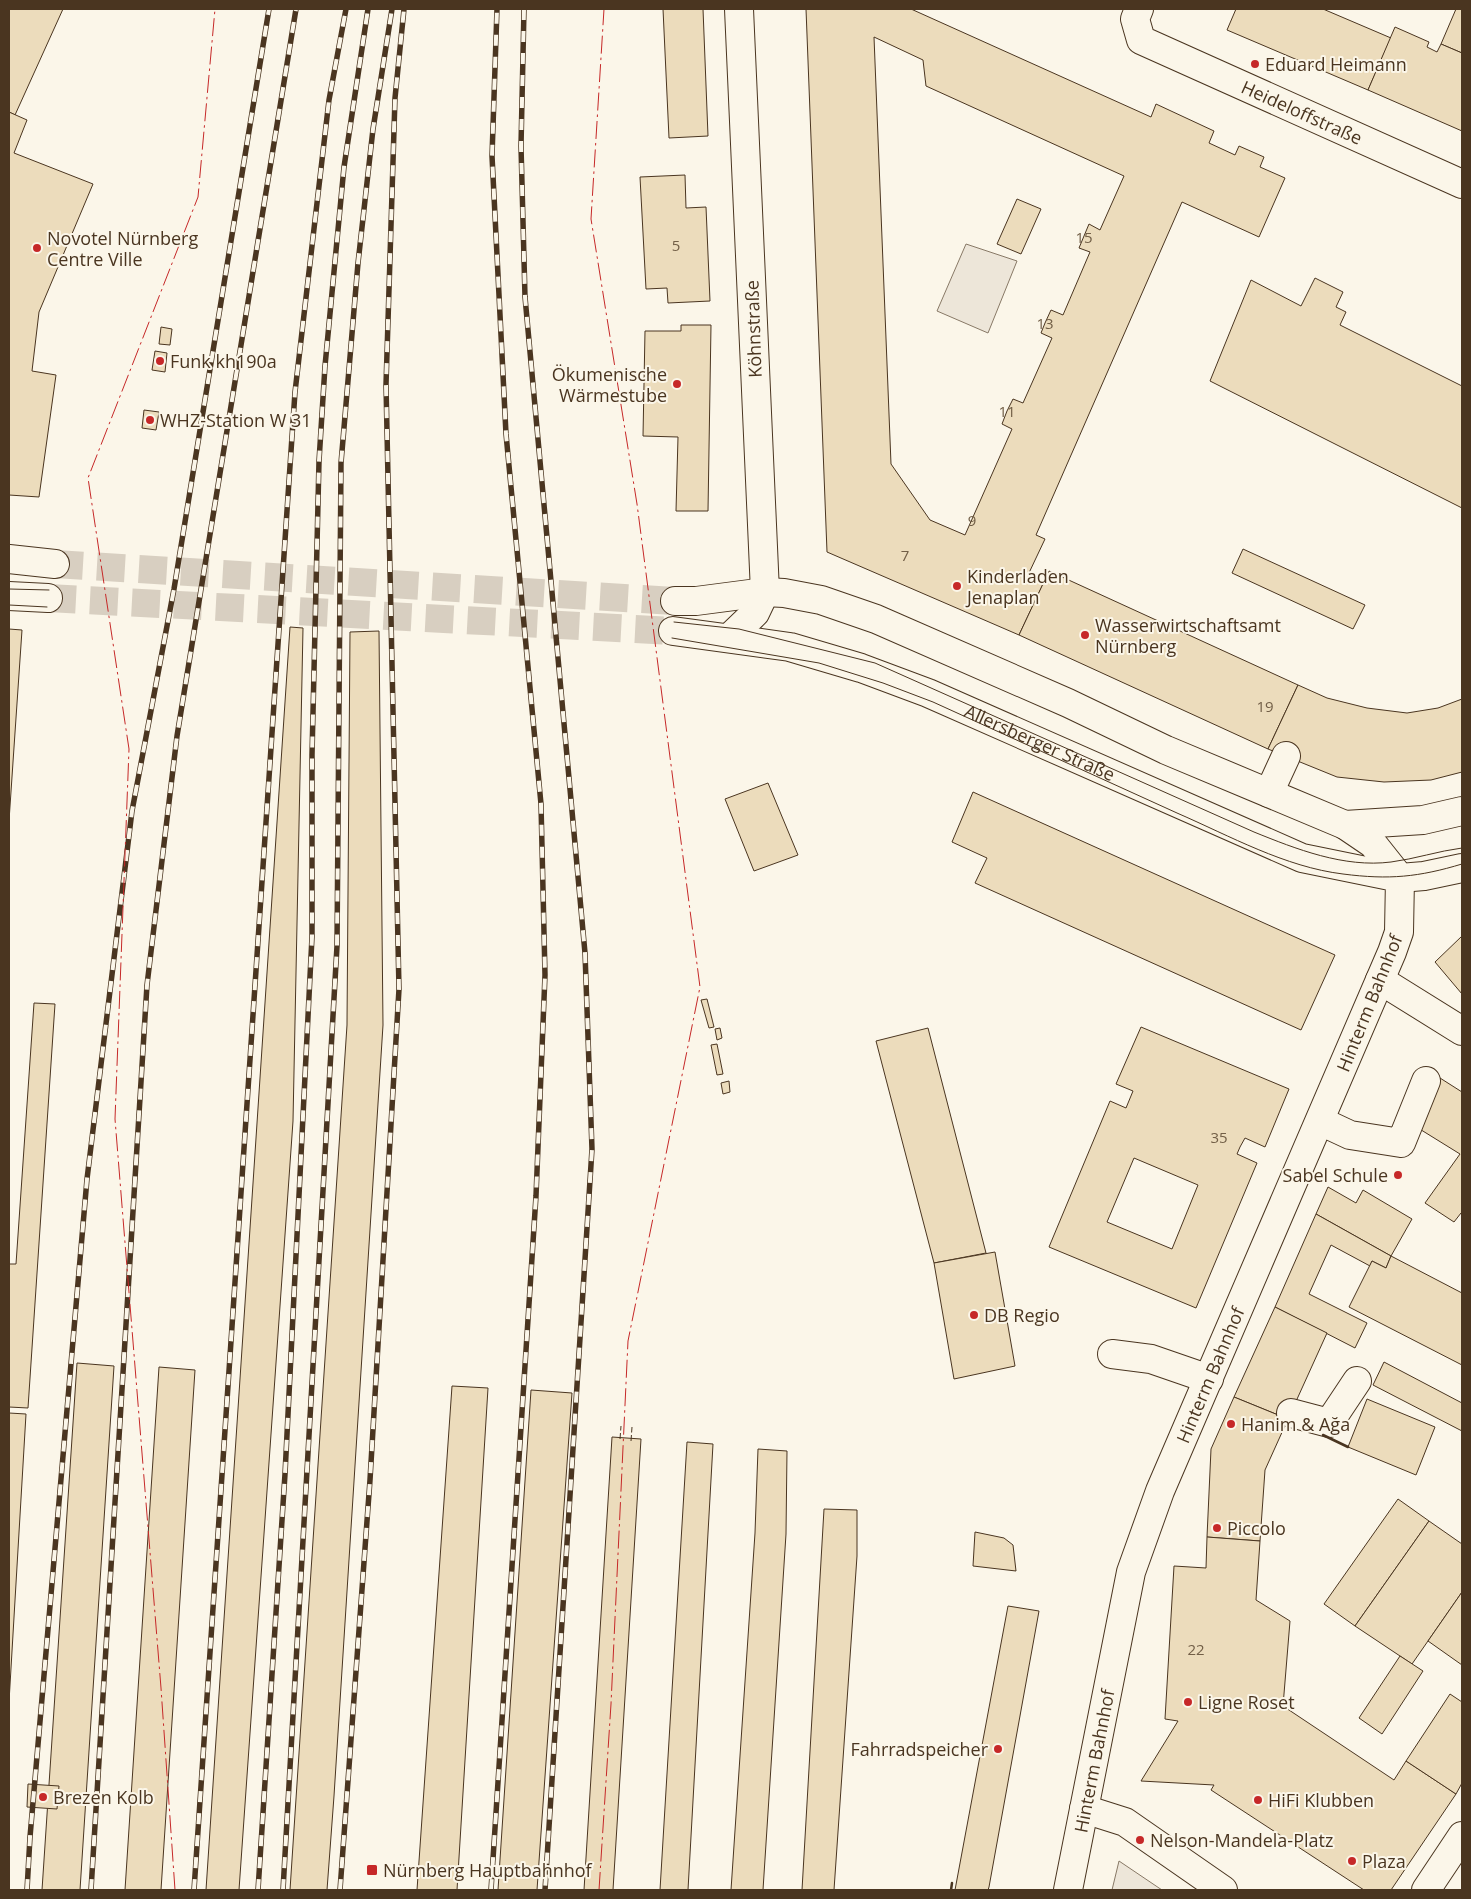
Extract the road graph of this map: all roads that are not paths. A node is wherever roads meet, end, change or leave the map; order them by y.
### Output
1 (739, 9) edge
2 (1139, 9) edge
3 (1462, 184) edge
4 (9, 559) edge
5 (55, 564) tunnel mouth
6 (765, 592) junction
7 (9, 596) edge
8 (48, 598) tunnel mouth
9 (675, 601) tunnel mouth
10 (673, 631) tunnel mouth
11 (730, 637) junction
12 (1286, 756) dead end
13 (1269, 793) junction
14 (1462, 811) edge
15 (1345, 825) junction
16 (1462, 868) edge
17 (1400, 878) junction
18 (1380, 980) junction
19 (1462, 1031) edge
20 (1426, 1081) dead end
21 (1320, 1121) junction
22 (1112, 1354) dead end
23 (1209, 1379) junction
24 (1357, 1381) dead end
25 (1291, 1413) dead end
26 (1084, 1809) junction
27 (1462, 1836) edge
28 (1068, 1890) edge
29 (1223, 1890) edge
30 (1426, 1890) edge

1 - 6 street, Köhnstraße
2 - 3 street, Heideloffstraße
4 - 5 street
6 - 9 street
6 - 11 street, Köhnstraße
6 - 13 street
7 - 8 street
10 - 11 street, Allersberger Straße
11 - 17 street, Allersberger Straße
12 - 13 street
13 - 15 street
14 - 15 street
15 - 17 street
16 - 17 street, Allersberger Straße
17 - 18 street, Hinterm Bahnhof
18 - 19 street
18 - 21 street, Hinterm Bahnhof
20 - 21 street
21 - 23 street, Hinterm Bahnhof
22 - 23 street
23 - 26 street, Hinterm Bahnhof
24 - 25 street
26 - 28 street, Hinterm Bahnhof
26 - 29 street
27 - 30 street

